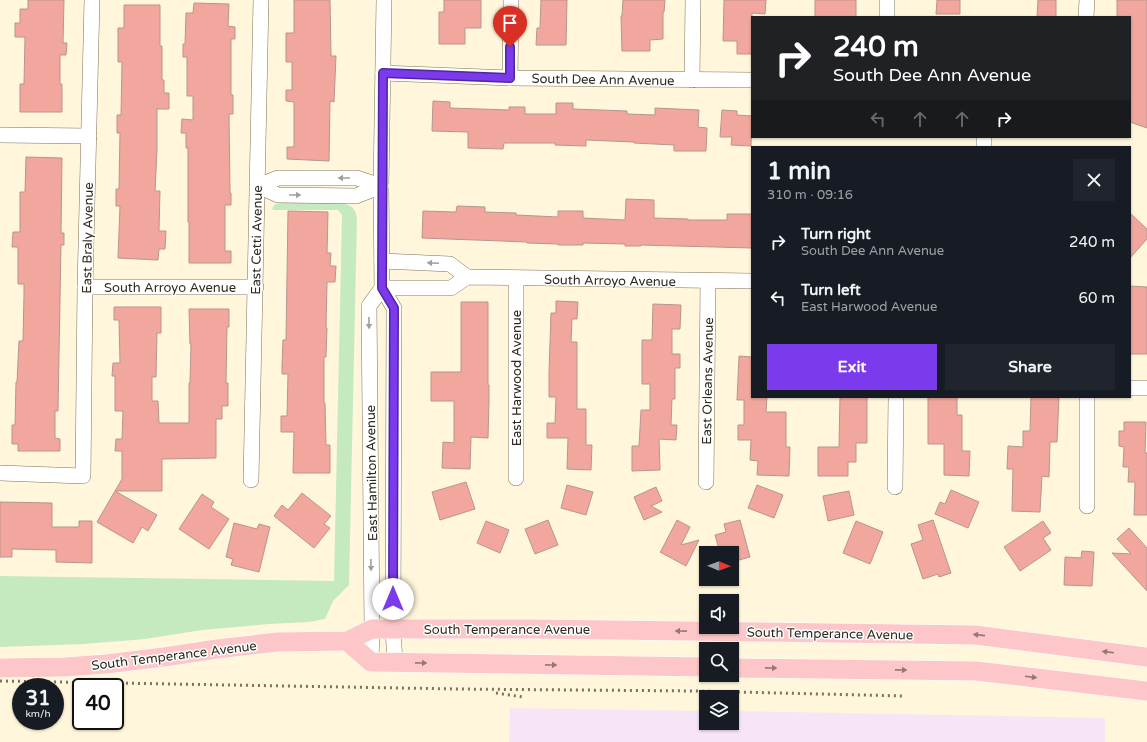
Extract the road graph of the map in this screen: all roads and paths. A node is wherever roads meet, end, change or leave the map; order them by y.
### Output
1 (92, 0) edge
2 (261, 0) edge
3 (384, 0) edge
4 (511, 0) edge
5 (693, 0) edge
6 (887, 0) edge
7 (1087, 0) edge
8 (887, 16) edge
9 (1086, 16) edge
10 (383, 73) junction
11 (510, 78) junction
12 (692, 80) junction
13 (751, 80) edge
14 (0, 135) edge
15 (89, 136) junction
16 (382, 186) junction
17 (382, 261) junction
18 (467, 277) junction
19 (516, 278) junction
20 (708, 281) junction
21 (751, 281) edge
22 (85, 287) junction
23 (256, 287) junction
24 (382, 288) junction
25 (1131, 388) edge
26 (1147, 388) edge
27 (896, 398) edge
28 (1087, 398) edge
29 (0, 474) edge
30 (516, 478) dead end
31 (251, 480) dead end
32 (706, 482) dead end
33 (895, 487) dead end
34 (1087, 506) dead end
35 (372, 629) junction
36 (393, 629) junction
37 (347, 641) junction
38 (1147, 657) edge
39 (371, 662) junction
40 (395, 662) junction
41 (699, 667) edge
42 (0, 668) edge
43 (739, 668) edge
44 (1147, 691) edge

1 - 15 street, East Braly Avenue
2 - 23 street, East Cetti Avenue
3 - 10 street
4 - 11 street
5 - 12 street
6 - 8 street
7 - 9 street
10 - 11 street, South Dee Ann Avenue
10 - 16 street
11 - 12 street, South Dee Ann Avenue
12 - 13 street, South Dee Ann Avenue
14 - 15 street
15 - 22 street, East Braly Avenue
16 -> 16 street
16 - 17 street
18 -> 17 street
17 - 24 street
18 - 19 street, South Arroyo Avenue
18 - 24 street
19 - 20 street, South Arroyo Avenue
19 - 30 street, East Harwood Avenue
20 - 21 street, South Arroyo Avenue
20 - 32 street, East Orleans Avenue
22 - 23 street, South Arroyo Avenue
22 - 29 street, East Braly Avenue
23 - 31 street, East Cetti Avenue
24 -> 35 street, East Hamilton Avenue
24 - 36 street, East Hamilton Avenue
25 - 26 street
27 - 33 street
28 - 34 street
35 - 36 main road, South Temperance Avenue
35 - 37 main road, South Temperance Avenue
35 - 39 street, East Hamilton Avenue
38 -> 36 main road, South Temperance Avenue
36 - 40 street, East Hamilton Avenue
37 - 39 main road
37 - 42 main road, South Temperance Avenue
39 - 40 main road
40 -> 41 main road
43 -> 44 main road

